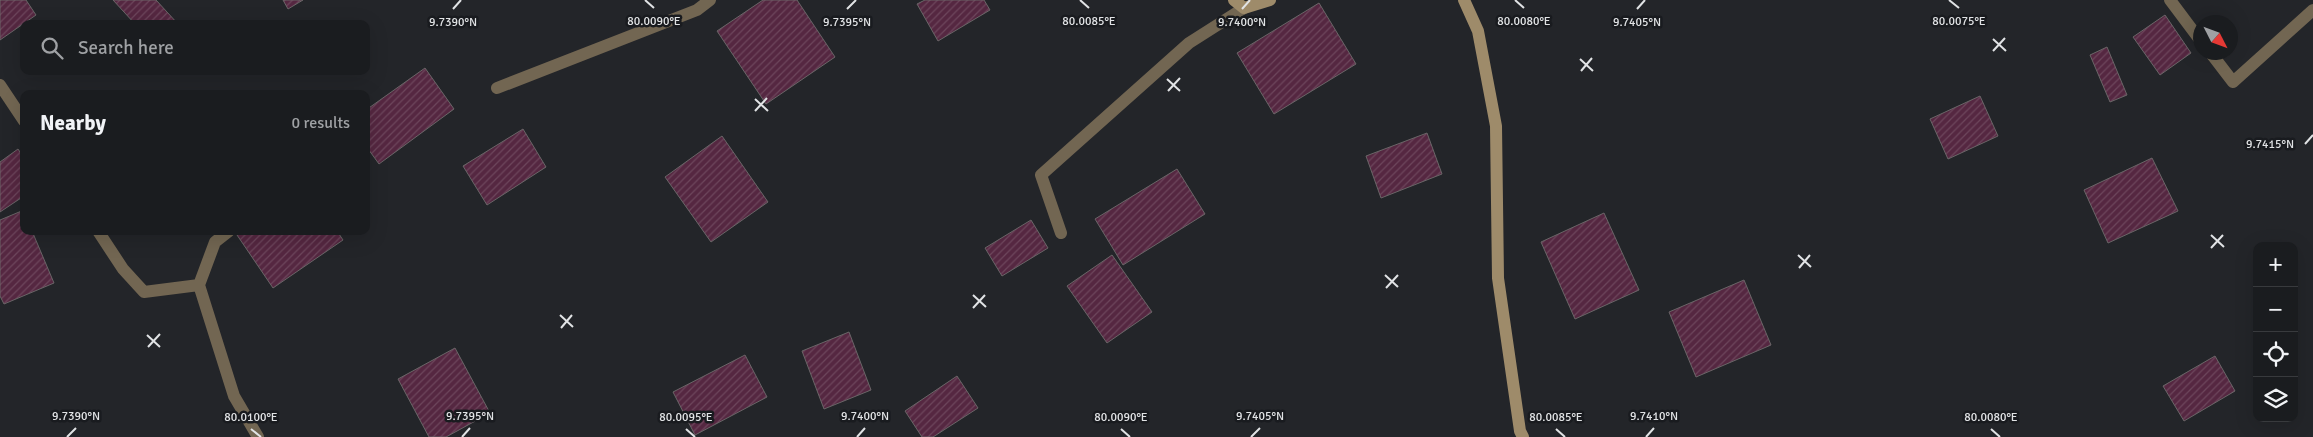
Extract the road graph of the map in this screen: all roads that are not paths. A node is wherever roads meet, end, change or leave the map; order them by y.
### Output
1 (710, 0) edge
2 (1270, 0) edge
3 (1464, 0) edge
4 (2170, 0) edge
5 (1239, 4) edge
6 (2313, 10) edge
7 (2193, 31) edge
8 (2216, 60) edge
9 (0, 85) edge
10 (497, 88) dead end
11 (20, 115) edge
12 (1062, 233) dead end
13 (101, 235) edge
14 (224, 235) edge
15 (199, 285) junction
16 (258, 437) edge
17 (1523, 437) edge

1 - 10 street
2 - 5 street
3 - 17 street
4 - 7 street
5 - 12 street
6 - 8 street
9 - 11 street
13 - 15 street
14 - 15 street
15 - 16 street

